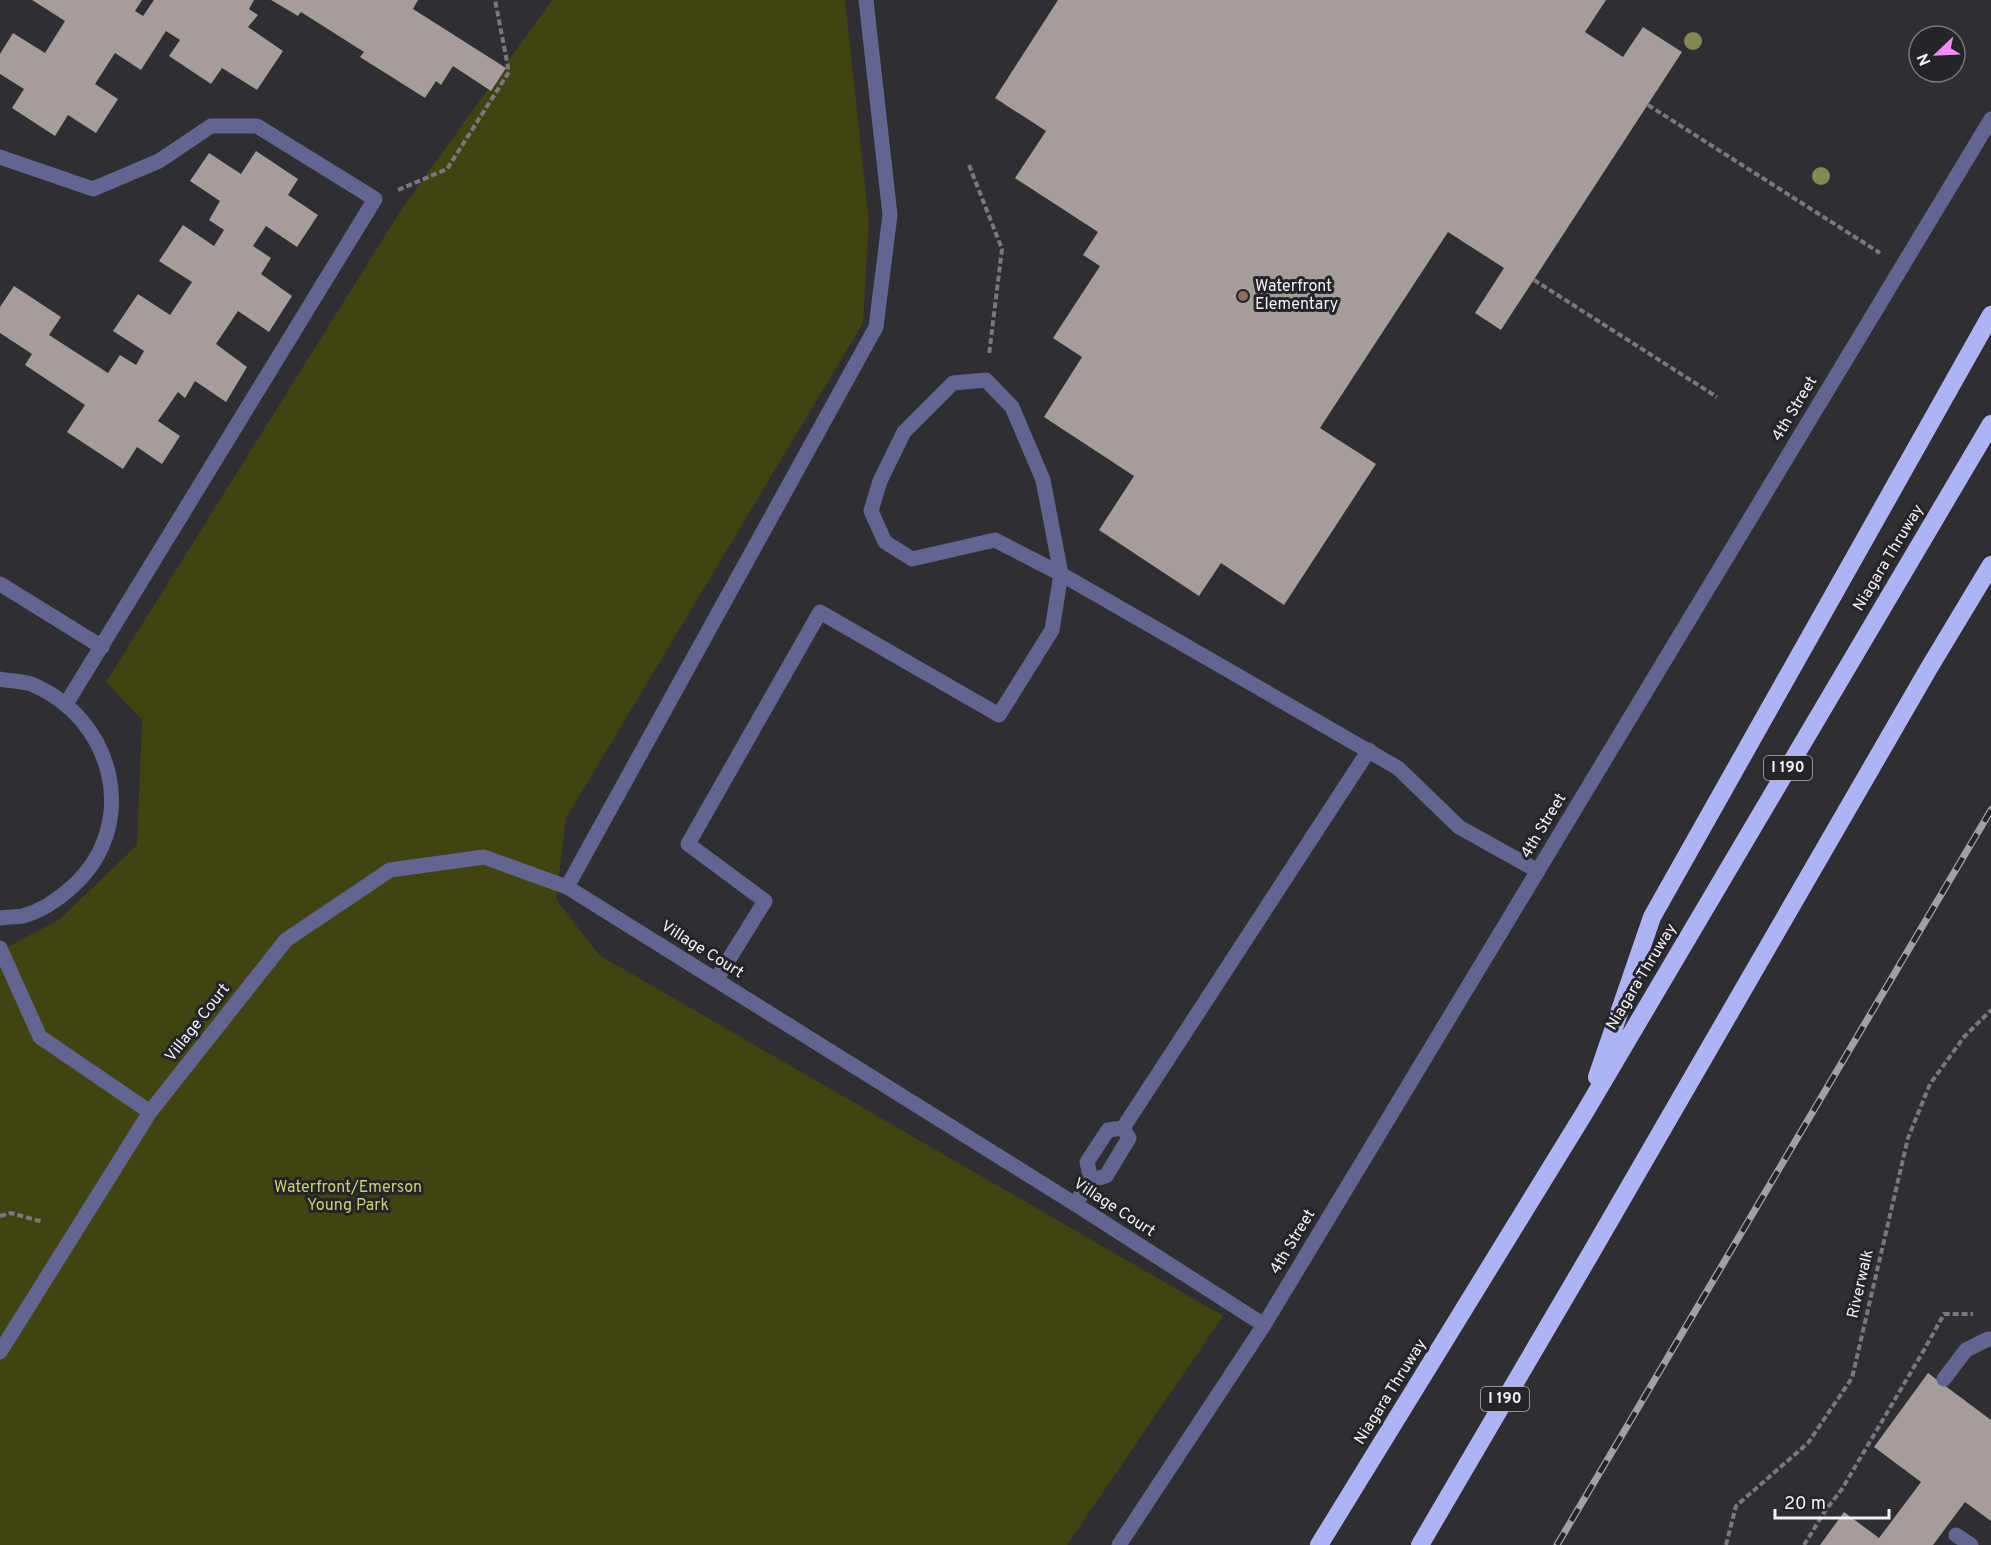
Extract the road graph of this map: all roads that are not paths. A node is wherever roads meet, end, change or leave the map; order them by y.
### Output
1 (867, 0) edge
2 (1991, 119) edge
3 (0, 157) edge
4 (1991, 315) edge
5 (1991, 424) edge
6 (1991, 565) edge
7 (1061, 574) junction
8 (0, 584) edge
9 (102, 646) junction
10 (0, 679) edge
11 (66, 704) junction
12 (1369, 750) junction
13 (1538, 871) junction
14 (567, 887) junction
15 (0, 918) edge
16 (0, 948) edge
17 (716, 980) junction
18 (150, 1112) junction
19 (1585, 1112) junction
20 (1123, 1128) junction
21 (1091, 1180) junction
22 (1075, 1204) junction
23 (1264, 1325) junction
24 (1991, 1339) edge
25 (0, 1352) edge
26 (1944, 1379) dead end
27 (1956, 1535) dead end
28 (1119, 1545) edge
29 (1319, 1545) edge
30 (1420, 1545) edge
31 (1971, 1545) edge

1 - 14 street
2 - 13 street, 4th Street
3 - 9 street
4 - 19 highway
5 - 19 highway, Niagara Thruway / I 190
6 - 30 highway, I 190
7 - 7 street
7 - 12 street
7 - 17 street
8 - 9 street
9 - 11 street
10 - 11 street
11 - 15 street
12 - 13 street
12 - 20 street
13 - 23 street, 4th Street
14 - 17 street, Village Court
14 - 18 street, Village Court
16 - 18 street
17 - 22 street, Village Court
18 - 25 street, Village Court
19 - 29 highway, Niagara Thruway / I 190
20 - 21 street
20 - 21 street
21 - 22 street
22 - 23 street, Village Court
23 - 28 street, 4th Street
24 - 26 street
27 - 31 street

